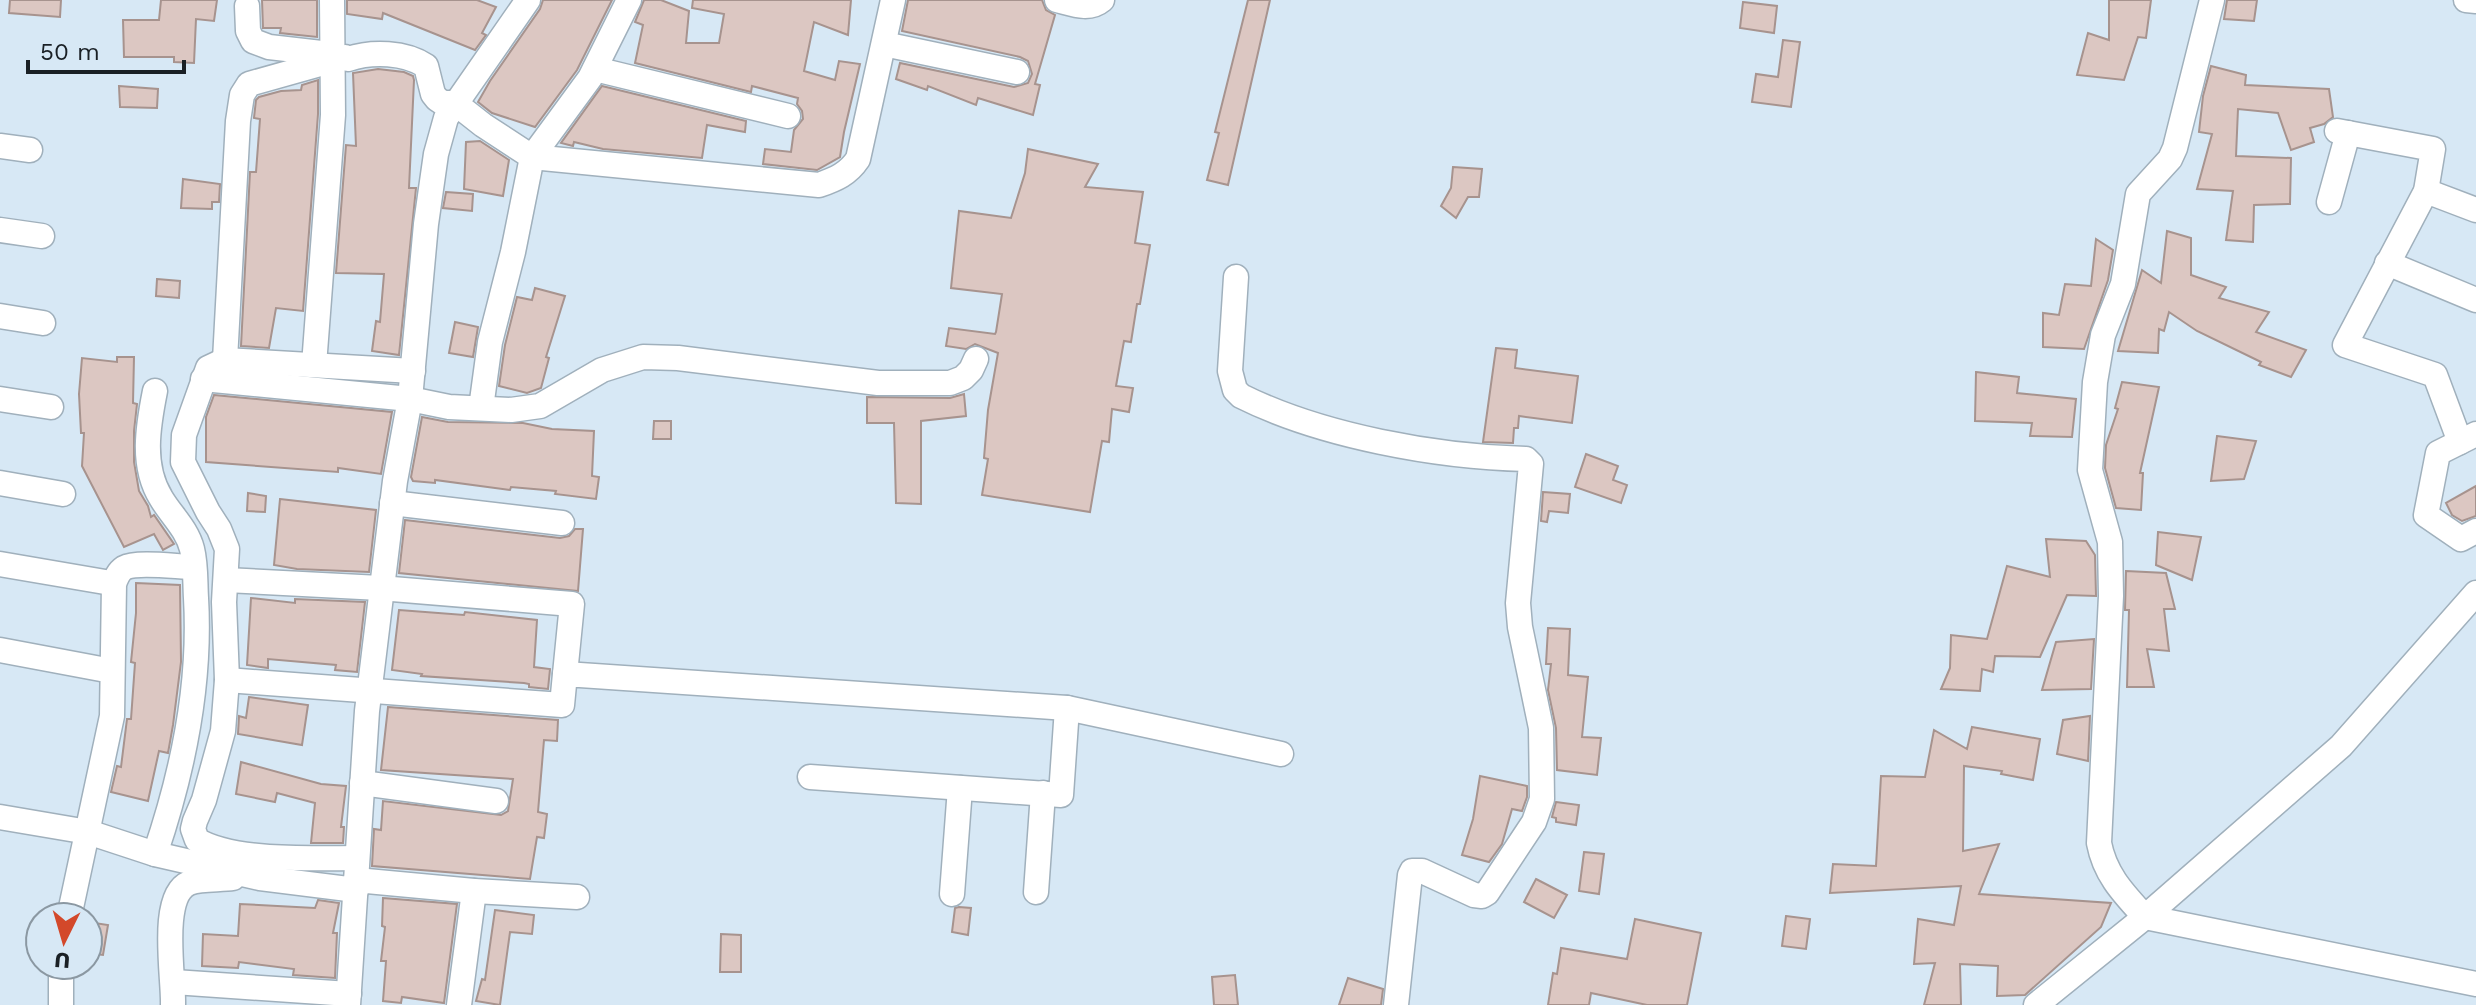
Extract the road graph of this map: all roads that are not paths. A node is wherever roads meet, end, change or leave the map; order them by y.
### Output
1 (332, 0) edge
2 (629, 0) edge
3 (893, 0) edge
4 (1057, 0) edge
5 (1102, 0) edge
6 (2212, 0) edge
7 (2466, 0) edge
8 (523, 1) edge
9 (2476, 1) edge
10 (247, 6) dead end
11 (884, 44) junction
12 (330, 58) junction
13 (595, 69) junction
14 (1017, 72) dead end
15 (455, 103) junction
16 (788, 116) dead end
17 (0, 146) edge
18 (30, 150) dead end
19 (532, 157) junction
20 (2426, 191) junction
21 (2329, 202) dead end
22 (2476, 210) edge
23 (0, 230) edge
24 (42, 236) dead end
25 (2387, 263) junction
26 (1236, 277) dead end
27 (2476, 300) edge
28 (0, 316) edge
29 (43, 323) dead end
30 (976, 359) dead end
31 (225, 360) junction
32 (314, 365) junction
33 (413, 371) junction
34 (203, 379) junction
35 (155, 391) dead end
36 (0, 399) edge
37 (410, 399) junction
38 (51, 407) dead end
39 (481, 408) junction
40 (2468, 438) edge
41 (0, 483) edge
42 (63, 494) dead end
43 (392, 503) junction
44 (562, 523) dead end
45 (2476, 531) edge
46 (0, 564) edge
47 (194, 567) junction
48 (226, 580) junction
49 (105, 582) dead end
50 (380, 588) junction
51 (2476, 593) edge
52 (0, 650) edge
53 (101, 669) dead end
54 (565, 674) junction
55 (227, 680) junction
56 (371, 689) junction
57 (1067, 708) junction
58 (1281, 754) dead end
59 (810, 777) dead end
60 (362, 783) junction
61 (960, 788) junction
62 (1043, 793) junction
63 (496, 801) dead end
64 (0, 817) edge
65 (88, 832) junction
66 (155, 854) junction
67 (251, 875) junction
68 (356, 876) junction
69 (474, 891) junction
70 (1036, 892) dead end
71 (952, 894) dead end
72 (577, 897) dead end
73 (73, 901) edge
74 (2145, 917) junction
75 (61, 981) edge
76 (2476, 984) edge
77 (173, 994) edge
78 (349, 1000) edge
79 (61, 1005) edge
80 (459, 1005) edge
81 (1396, 1005) edge
82 (2036, 1005) edge

1 - 12 street
2 - 13 street
3 - 11 street
4 - 5 street
6 - 74 street
7 - 9 street
8 - 15 street
10 - 12 street
11 - 14 street
11 - 19 street
12 - 15 street
12 - 31 street
12 - 32 street
13 - 16 street
13 - 19 street
15 - 19 street
15 - 33 street
17 - 18 street
19 - 39 street
20 - 21 street
20 - 22 street
20 - 25 street
23 - 24 street
25 - 27 street
25 - 40 street
26 - 81 street
28 - 29 street
30 - 39 street
31 - 32 street
31 - 34 street
32 - 33 street
33 - 37 street
34 - 37 street
34 - 48 street
35 - 47 street
36 - 38 street
37 - 39 street
37 - 43 street
40 - 45 street
41 - 42 street
43 - 44 street
43 - 50 street
46 - 49 street
47 - 65 street
47 - 66 street
48 - 50 street
48 - 55 street
50 - 54 street
50 - 56 street
51 - 74 street
52 - 53 street
54 - 56 street
54 - 57 street
55 - 56 street
55 - 68 street
56 - 60 street
57 - 58 street
57 - 62 street
59 - 61 street
60 - 63 street
60 - 68 street
61 - 62 street
61 - 71 street
62 - 70 street
64 - 65 street
65 - 66 street
65 - 73 street
66 - 67 street
67 - 68 street
67 - 77 street
68 - 69 street
68 - 78 street
69 - 72 street
69 - 80 street
74 - 76 street
74 - 82 street
75 - 79 street
77 - 78 street

